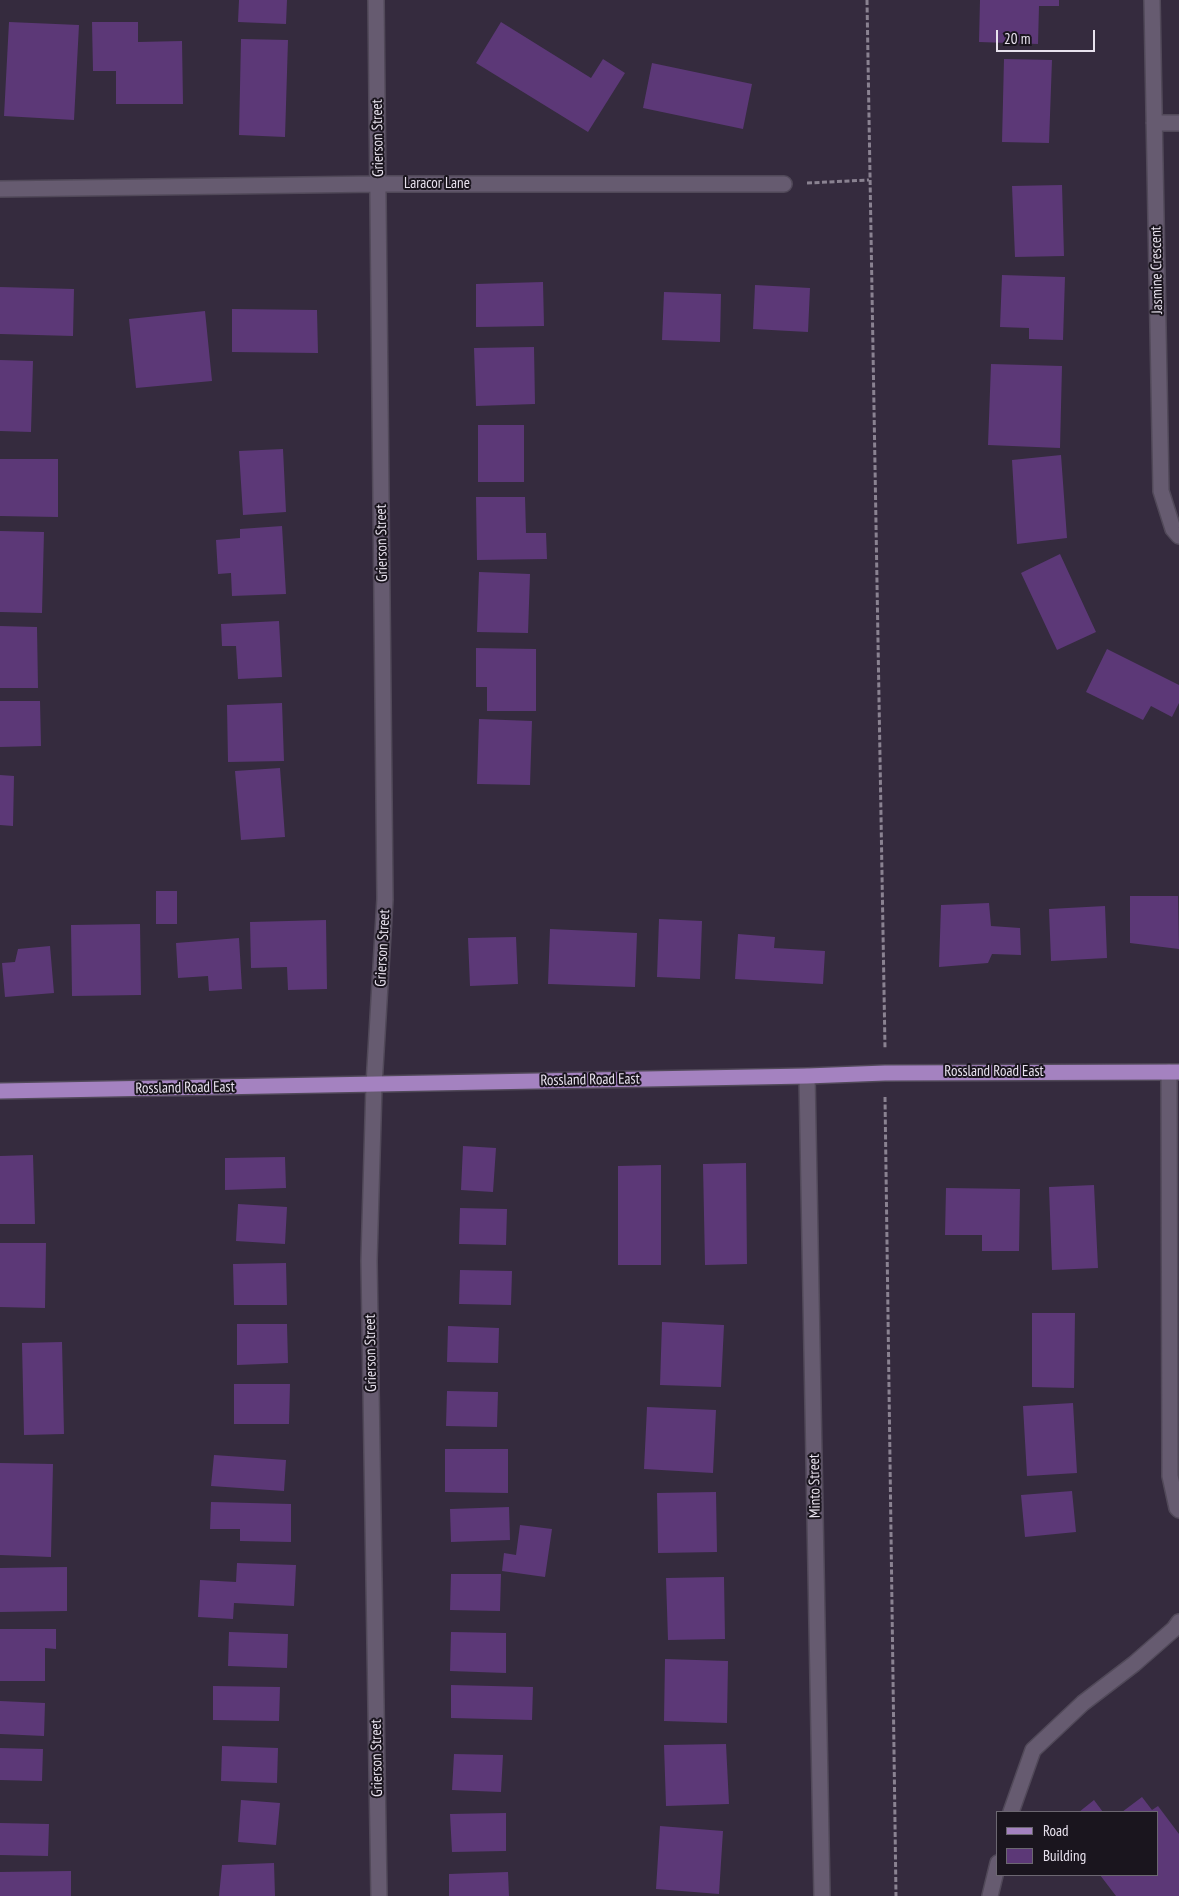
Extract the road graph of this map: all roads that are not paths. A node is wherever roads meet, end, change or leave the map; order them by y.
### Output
1 (376, 0) edge
2 (1152, 0) edge
3 (1154, 123) junction
4 (1179, 123) edge
5 (378, 184) junction
6 (784, 184) road end
7 (0, 189) edge
8 (1179, 536) edge
9 (1174, 1072) edge
10 (807, 1076) junction
11 (374, 1085) junction
12 (0, 1091) edge
13 (1179, 1510) edge
14 (1179, 1622) edge
15 (1011, 1811) edge
16 (996, 1871) edge
17 (379, 1896) edge
18 (822, 1896) edge
19 (990, 1896) edge

1 - 5 street, Grierson Street
2 - 3 street, Jasmine Crescent
3 - 4 street
3 - 8 street, Jasmine Crescent
5 - 6 street, Laracor Lane
5 - 7 street, Laracor Lane
5 - 11 street, Grierson Street
9 - 10 main road, Rossland Road East
9 - 13 street
10 - 11 main road, Rossland Road East
10 - 18 street, Minto Street
11 - 12 main road, Rossland Road East
11 - 17 street, Grierson Street
14 - 15 street
16 - 19 street

